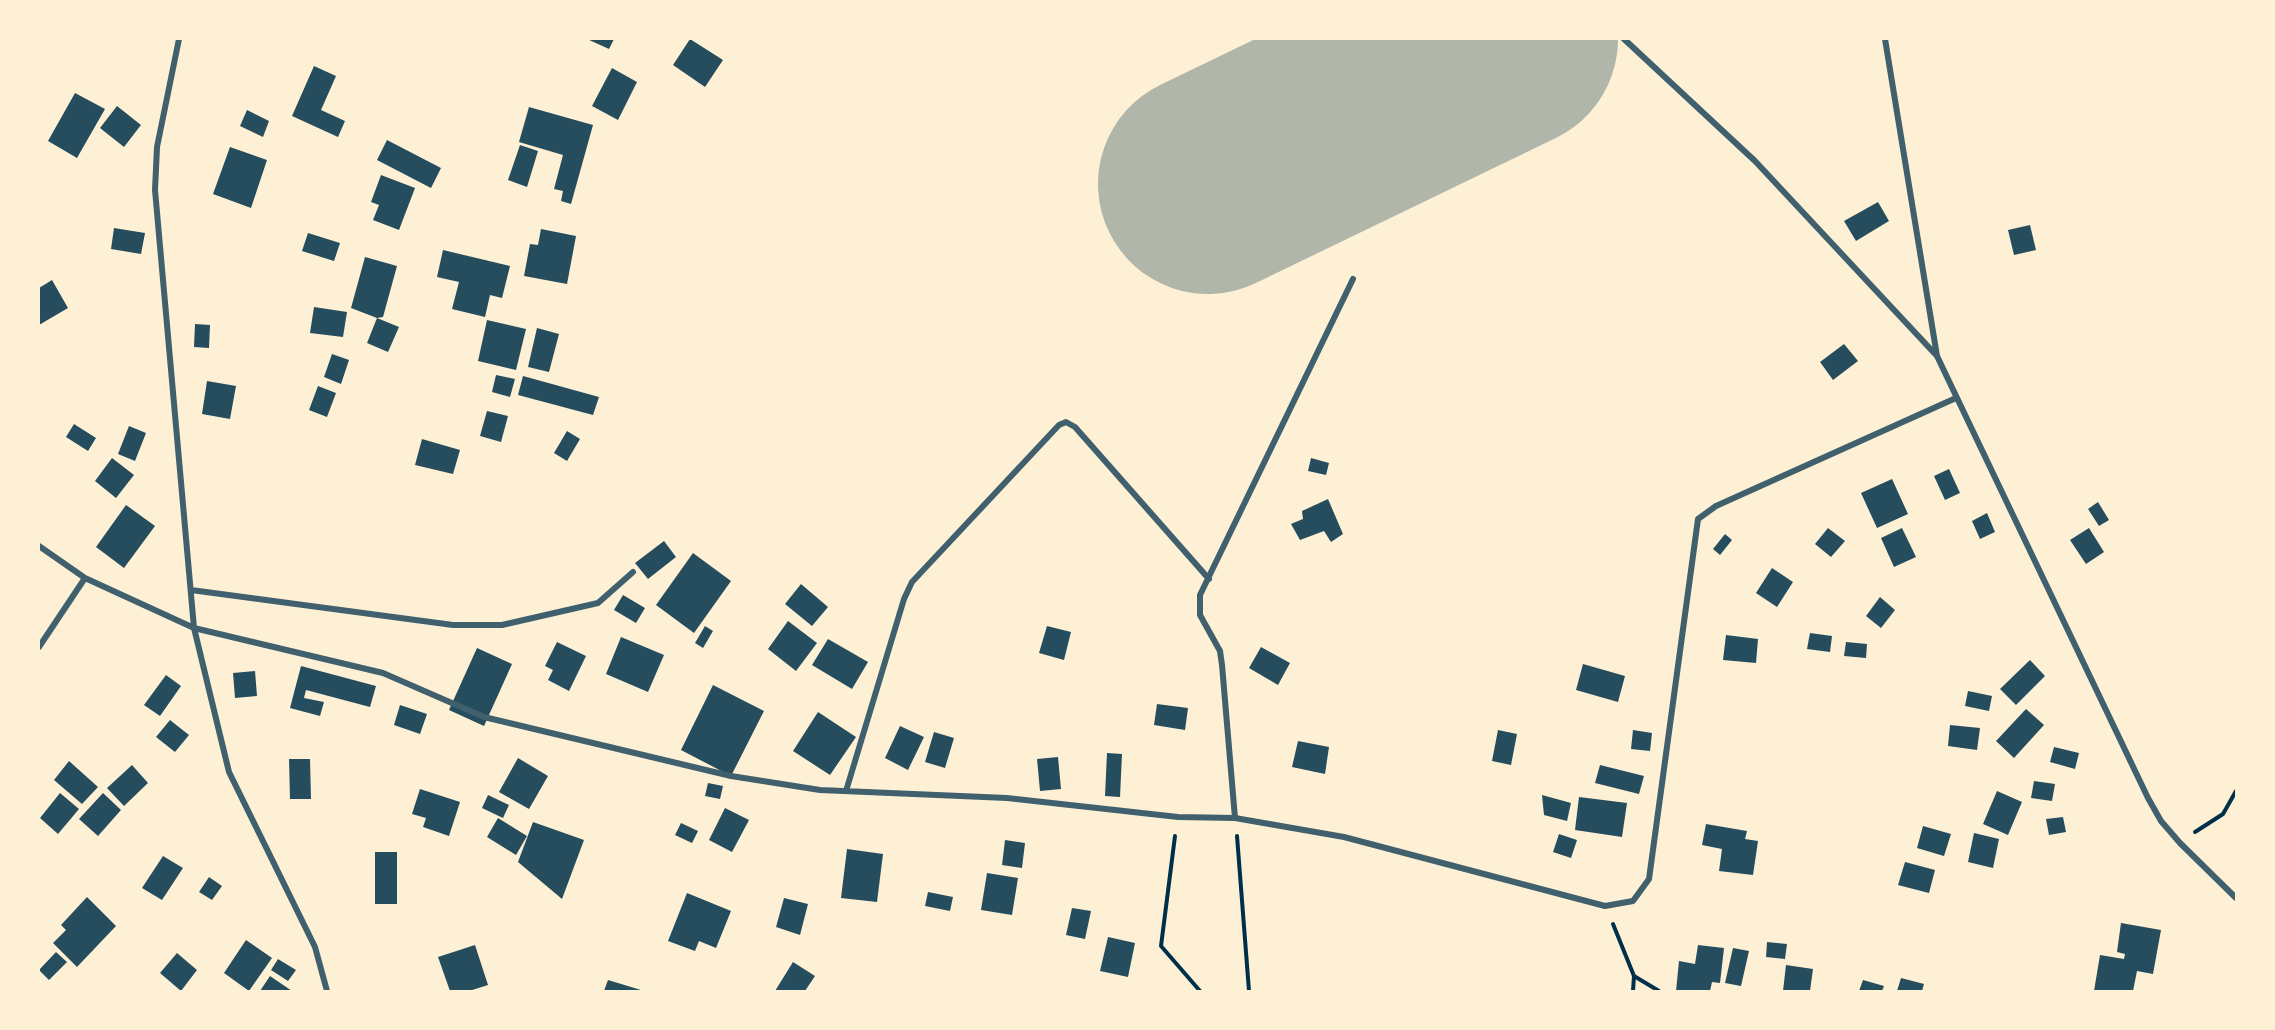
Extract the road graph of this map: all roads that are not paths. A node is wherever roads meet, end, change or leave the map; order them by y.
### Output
1 (179, 39) edge
2 (1624, 39) edge
3 (1885, 39) edge
4 (1353, 279) dead end
5 (1937, 356) junction
6 (1956, 398) junction
7 (39, 546) edge
8 (633, 572) dead end
9 (85, 578) junction
10 (1209, 579) junction
11 (191, 590) junction
12 (194, 628) junction
13 (39, 646) edge
14 (846, 791) junction
15 (1236, 818) junction
16 (2236, 898) edge
17 (327, 991) edge

1 - 11 street
2 - 5 street
3 - 5 street
4 - 10 street
5 - 6 street
6 - 15 street
6 - 16 street
7 - 9 street
8 - 11 street
9 - 12 street
9 - 13 street
10 - 14 street
10 - 15 street
11 - 12 street
12 - 14 street
12 - 17 street
14 - 15 street

